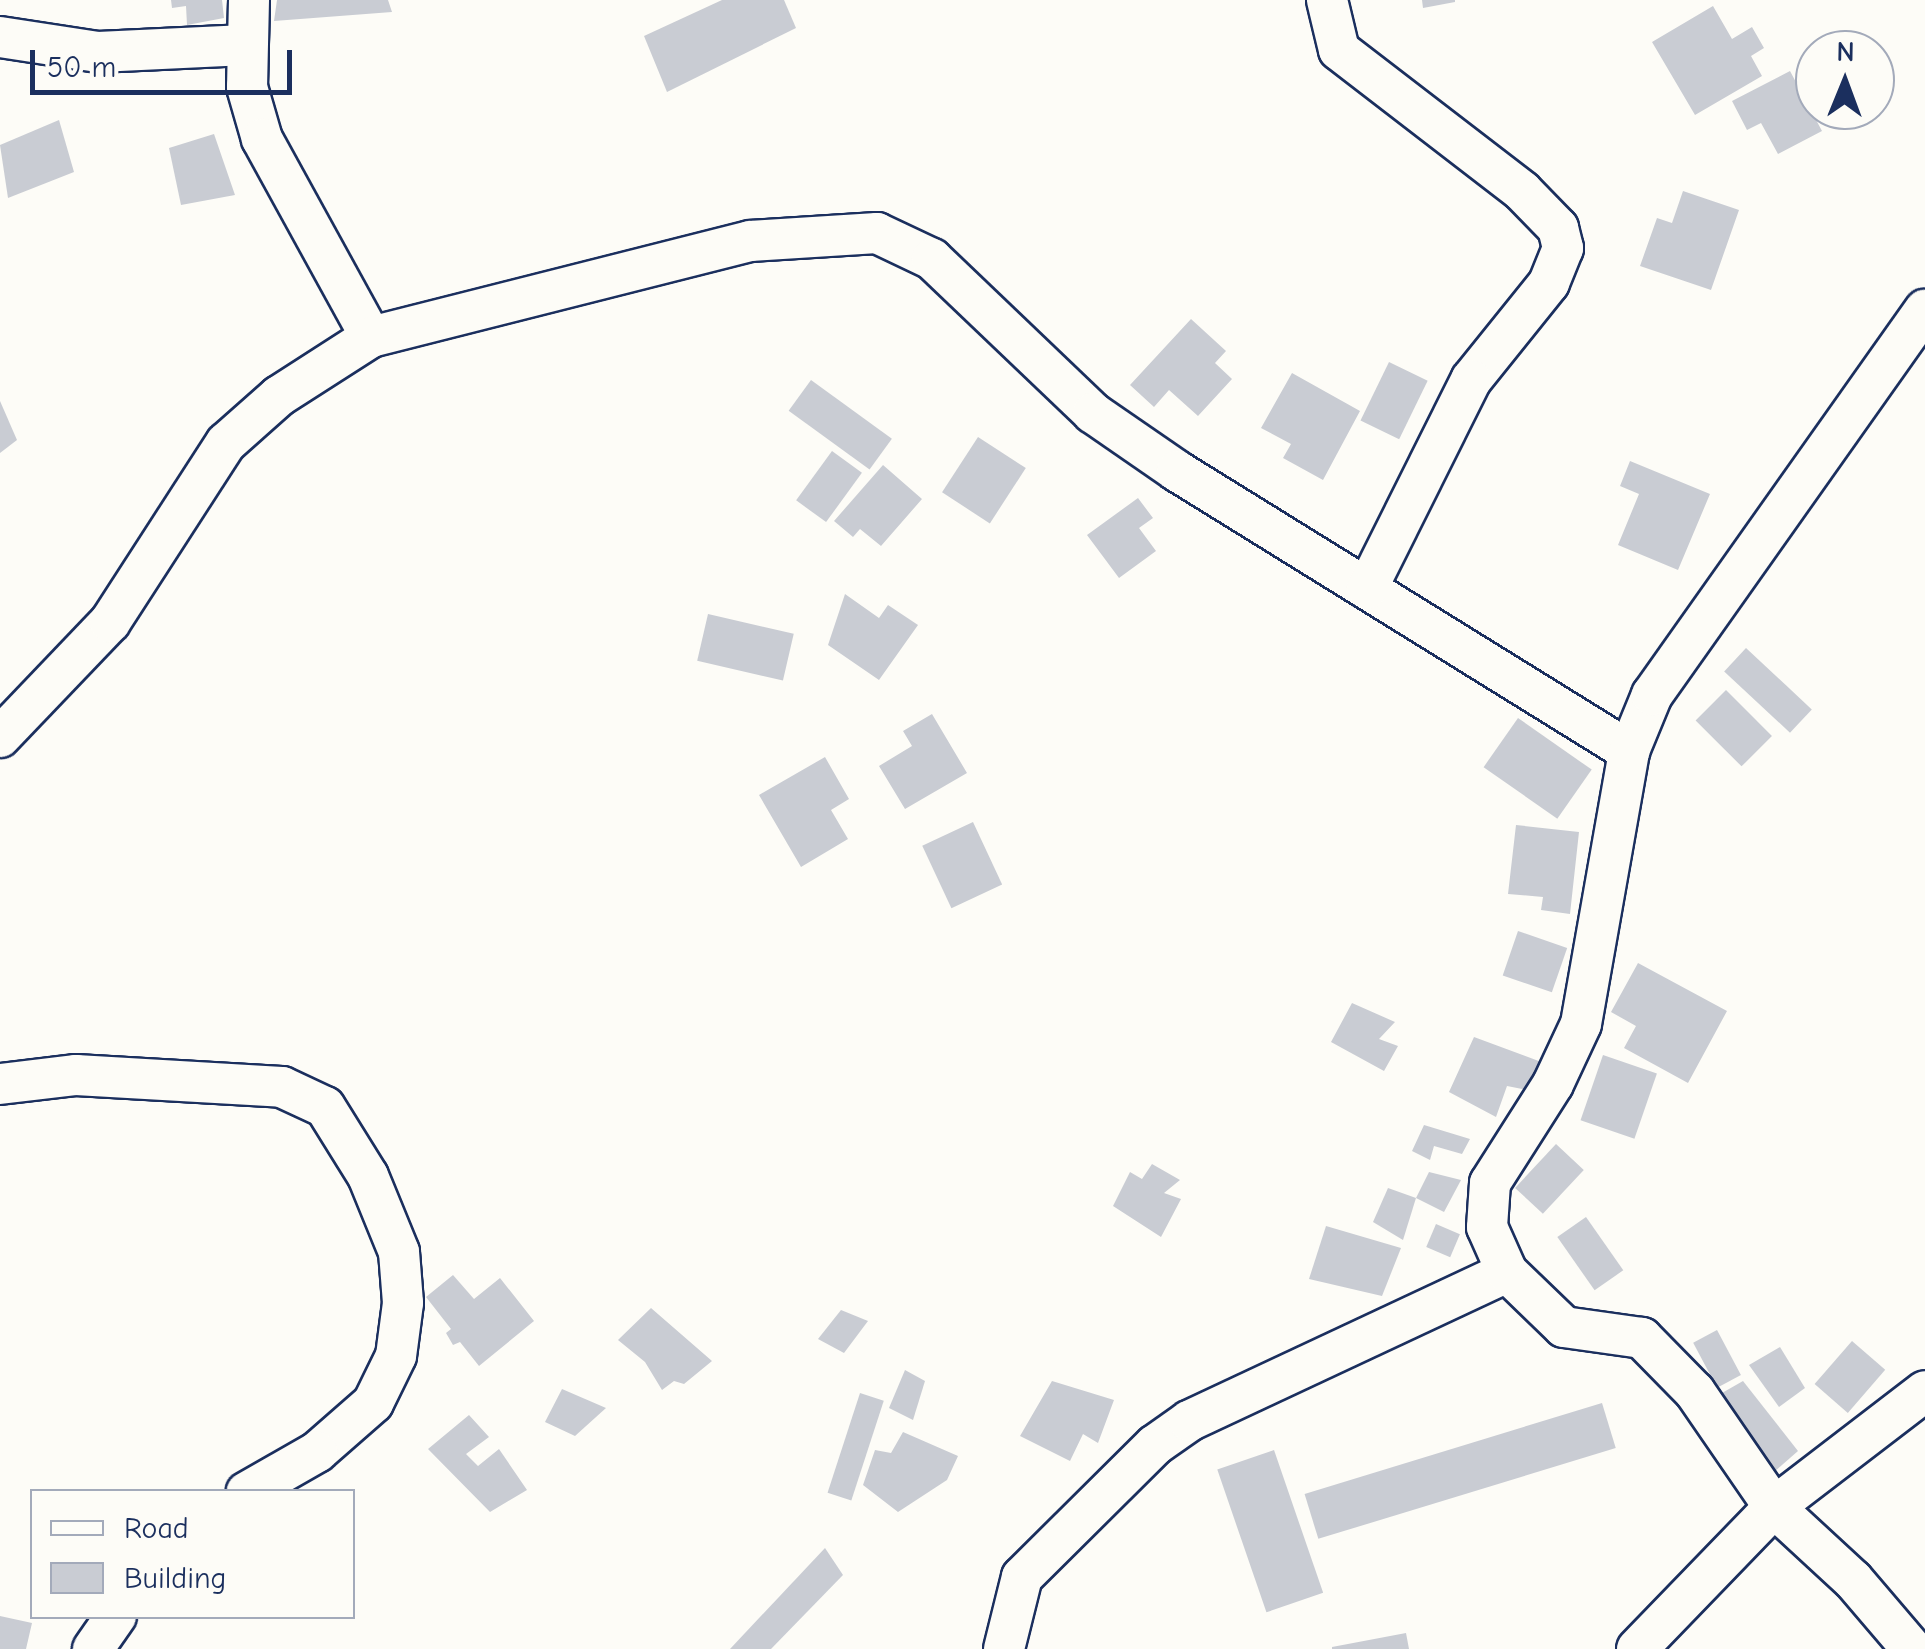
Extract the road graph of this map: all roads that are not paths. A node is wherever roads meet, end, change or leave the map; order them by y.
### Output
1 (249, 0) edge
2 (1327, 0) edge
3 (0, 37) edge
4 (246, 46) junction
5 (1925, 310) edge
6 (371, 338) junction
7 (1367, 588) junction
8 (0, 736) edge
9 (1628, 751) junction
10 (0, 1084) edge
11 (1507, 1272) junction
12 (1925, 1391) edge
13 (252, 1489) edge
14 (1774, 1506) junction
15 (114, 1619) edge
16 (94, 1649) edge
17 (1004, 1649) edge
18 (1637, 1649) edge
19 (1912, 1649) edge

1 - 4 street
2 - 7 street
3 - 4 street
4 - 6 street
5 - 9 street
6 - 7 street
6 - 8 street
7 - 9 street
9 - 11 street
10 - 13 street
11 - 14 street
11 - 17 street
12 - 14 street
14 - 18 street
14 - 19 street
15 - 16 street

